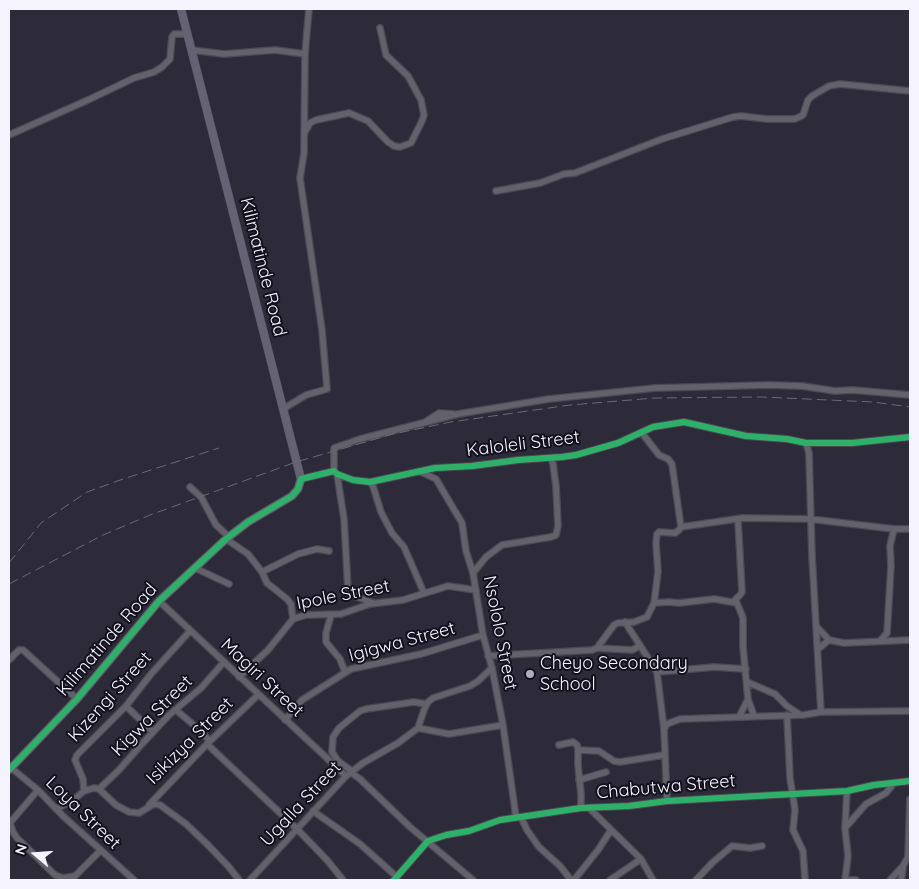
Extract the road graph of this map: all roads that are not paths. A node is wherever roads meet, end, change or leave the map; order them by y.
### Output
1 (181, 9) edge
2 (310, 9) edge
3 (380, 28) dead end
4 (187, 34) junction
5 (192, 50) junction
6 (305, 54) junction
7 (910, 91) edge
8 (304, 134) junction
9 (9, 135) edge
10 (496, 191) dead end
11 (910, 394) edge
12 (283, 409) junction
13 (642, 433) junction
14 (910, 437) edge
15 (806, 443) junction
16 (551, 458) junction
17 (421, 472) junction
18 (335, 473) junction
19 (301, 479) junction
20 (370, 482) junction
21 (190, 487) dead end
22 (738, 520) junction
23 (810, 520) junction
24 (681, 527) junction
25 (894, 529) junction
26 (910, 529) edge
27 (227, 538) junction
28 (329, 551) dead end
29 (195, 568) junction
30 (262, 572) junction
31 (473, 573) junction
32 (229, 584) dead end
33 (476, 590) junction
34 (424, 593) junction
35 (159, 601) junction
36 (734, 601) junction
37 (654, 603) junction
38 (375, 604) junction
39 (331, 615) junction
40 (293, 619) junction
41 (626, 622) junction
42 (816, 625) junction
43 (190, 631) junction
44 (888, 633) junction
45 (483, 635) junction
46 (829, 640) junction
47 (910, 640) edge
48 (880, 641) junction
49 (896, 641) junction
50 (640, 646) junction
51 (597, 648) junction
52 (818, 649) junction
53 (488, 656) junction
54 (9, 660) edge
55 (224, 662) junction
56 (492, 668) junction
57 (746, 669) junction
58 (345, 672) junction
59 (657, 672) junction
60 (239, 677) junction
61 (747, 682) junction
62 (258, 695) junction
63 (77, 699) junction
64 (748, 699) junction
65 (426, 704) junction
66 (126, 706) junction
67 (176, 710) junction
68 (910, 711) edge
69 (821, 712) junction
70 (787, 715) junction
71 (800, 715) junction
72 (754, 716) junction
73 (739, 717) junction
74 (285, 720) junction
75 (503, 725) junction
76 (418, 728) junction
77 (664, 729) junction
78 (153, 732) junction
79 (208, 742) junction
80 (559, 744) dead end
81 (578, 750) junction
82 (664, 755) junction
83 (10, 768) edge
84 (606, 772) dead end
85 (349, 773) junction
86 (580, 780) junction
87 (910, 781) edge
88 (894, 783) junction
89 (99, 788) junction
90 (38, 790) junction
91 (84, 791) junction
92 (847, 791) junction
93 (792, 793) junction
94 (910, 799) edge
95 (667, 801) junction
96 (581, 808) junction
97 (589, 808) junction
98 (56, 809) junction
99 (146, 810) junction
100 (313, 812) junction
101 (519, 817) junction
102 (9, 823) edge
103 (845, 828) junction
104 (297, 829) junction
105 (910, 829) edge
106 (611, 830) junction
107 (428, 841) junction
108 (762, 846) dead end
109 (100, 851) junction
110 (641, 859) junction
111 (907, 864) edge
112 (73, 878) edge
113 (396, 879) edge
114 (134, 880) edge
115 (239, 880) edge
116 (250, 880) edge
117 (343, 880) edge
118 (473, 880) edge
119 (573, 880) edge
120 (610, 880) edge
121 (653, 880) edge
122 (696, 880) edge
123 (805, 880) edge
124 (846, 880) edge
125 (856, 880) edge
126 (890, 880) edge
127 (901, 880) edge

1 - 4 main road, Kilimatinde Road
2 - 6 street
3 - 8 street
4 - 5 main road, Kilimatinde Road
4 - 9 street
5 - 6 street
5 - 12 main road, Kilimatinde Road
6 - 8 street
7 - 10 street
8 - 12 street
11 - 18 street
12 - 19 main road, Kilimatinde Road
13 - 15 street, Kaloleli Street
13 - 16 street, Kaloleli Street
13 - 24 street
14 - 15 street
15 - 23 street
16 - 17 street, Kaloleli Street
16 - 31 street
17 - 20 street, Kaloleli Street
17 - 31 street, Nsololo Street
18 - 19 street, Kaloleli Street
18 - 20 street, Kaloleli Street
18 - 38 street
19 - 27 main road, Kilimatinde Road
20 - 34 street
21 - 27 street
22 - 23 street
22 - 24 street
22 - 36 street
23 - 25 street
23 - 42 street
24 - 37 street
25 - 26 street
25 - 44 street
27 - 29 main road, Kilimatinde Road
27 - 30 street
28 - 30 street
29 - 32 street
29 - 35 main road, Kilimatinde Road
30 - 40 street
31 - 33 street, Nsololo Street
33 - 34 street, Ipole Street
33 - 45 street, Nsololo Street
34 - 38 street, Ipole Street
35 - 43 street, Magiri Street
35 - 63 main road, Kilimatinde Road
36 - 37 street
36 - 57 street
37 - 41 street
38 - 39 street, Ipole Street
39 - 40 street, Ipole Street
39 - 58 street
40 - 60 street, Ipole Street
41 - 50 street
41 - 51 street
42 - 46 street
42 - 52 street
43 - 55 street, Magiri Street
43 - 66 street, Kizengi Street
44 - 48 street
44 - 49 street
45 - 53 street, Nsololo Street
45 - 58 street, Igigwa Street
46 - 48 street
46 - 52 street
47 - 49 street
48 - 49 street
50 - 51 street
50 - 59 street
51 - 53 street
52 - 69 street
53 - 56 street, Nsololo Street
54 - 63 street
55 - 60 street, Magiri Street
55 - 67 street, Kigwa Street
56 - 65 street
56 - 75 street, Nsololo Street
57 - 59 street
57 - 61 street
58 - 74 street, Igigwa Street
59 - 77 street
60 - 62 street, Magiri Street
61 - 64 street
61 - 71 street
62 - 74 street, Magiri Street
62 - 79 street, Isikizya Street
63 - 83 main road, Kilimatinde Road
64 - 72 street
64 - 73 street
65 - 76 street
65 - 85 street
66 - 78 street
66 - 91 street, Kizengi Street
67 - 78 street, Kigwa Street
67 - 79 street
68 - 69 street
69 - 71 street
70 - 71 street
70 - 72 street
70 - 93 street
72 - 73 street
73 - 77 street
74 - 85 street, Magiri Street
75 - 76 street
75 - 101 street, Nsololo Street
76 - 85 street, Ugalla Street
77 - 82 street
78 - 89 street, Kigwa Street
79 - 99 street, Isikizya Street
79 - 104 street
80 - 81 street
81 - 82 street
81 - 86 street
82 - 95 street
83 - 90 street, Loya Street
84 - 86 street
85 - 100 street, Ugalla Street
85 - 107 street
86 - 96 street
87 - 88 street, Chabutwa Street
88 - 92 street, Chabutwa Street
88 - 103 street
89 - 91 street
89 - 99 street
90 - 98 street, Loya Street
90 - 102 street
91 - 98 street
92 - 93 street, Chabutwa Street
92 - 103 street
93 - 95 street, Chabutwa Street
93 - 123 street
94 - 105 street
95 - 97 street, Chabutwa Street
96 - 97 street, Chabutwa Street
96 - 101 street, Chabutwa Street
97 - 106 street
98 - 109 street, Loya Street
99 - 115 street
100 - 104 street, Ugalla Street
100 - 113 street
101 - 107 street, Chabutwa Street
101 - 119 street
102 - 112 street
103 - 124 street
104 - 116 street, Ugalla Street
104 - 117 street
105 - 111 street
106 - 110 street
106 - 119 street
107 - 113 street
107 - 118 street
108 - 122 street
109 - 112 street
109 - 114 street, Loya Street
110 - 120 street
110 - 121 street
111 - 126 street
111 - 127 street
124 - 125 street

